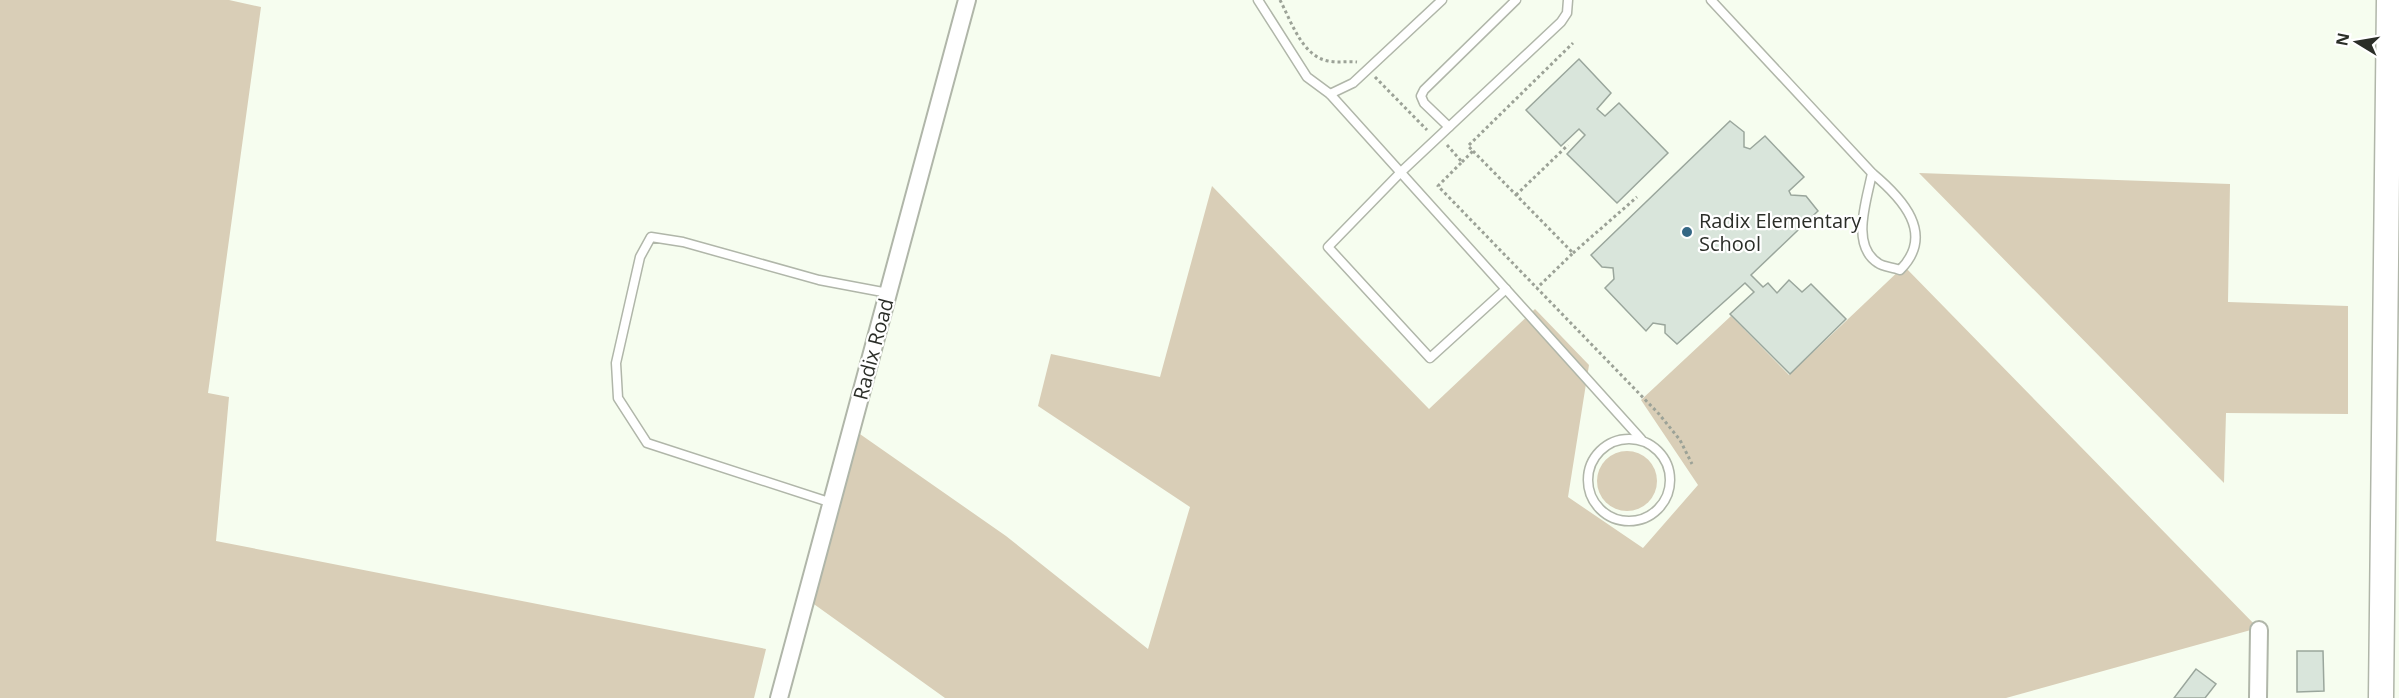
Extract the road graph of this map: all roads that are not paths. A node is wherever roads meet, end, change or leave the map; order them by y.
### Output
1 (967, 0) edge
2 (1258, 0) edge
3 (1442, 0) edge
4 (1515, 0) edge
5 (1568, 0) edge
6 (1711, 0) edge
7 (2388, 0) edge
8 (1330, 94) junction
9 (1449, 127) junction
10 (1401, 172) junction
11 (1872, 173) junction
12 (2393, 211) edge
13 (1506, 289) junction
14 (888, 293) junction
15 (1641, 439) junction
16 (832, 502) junction
17 (2259, 630) dead end
18 (779, 698) edge
19 (2258, 698) edge
20 (2381, 698) edge

1 - 14 street, Radix Road
2 - 8 lane
3 - 8 lane
4 - 9 lane
5 - 9 lane
6 - 11 lane
7 - 12 main road
8 - 10 lane
9 - 10 lane
10 - 13 lane
10 - 13 lane
11 - 11 lane
12 - 20 main road
13 - 15 lane
14 - 16 street, Radix Road
14 - 16 lane
15 - 15 lane
16 - 18 street, Radix Road
17 - 19 street

